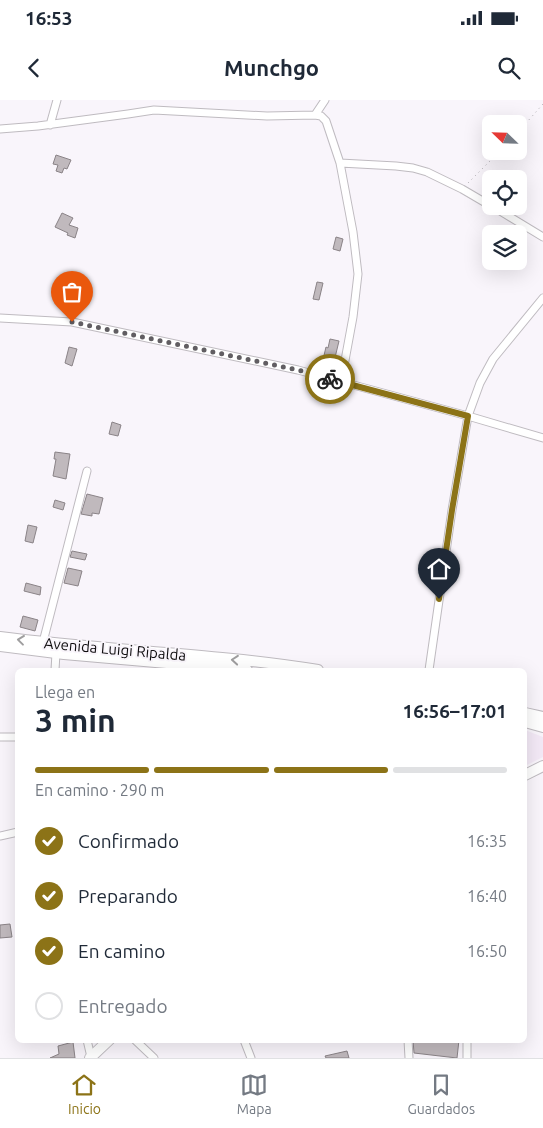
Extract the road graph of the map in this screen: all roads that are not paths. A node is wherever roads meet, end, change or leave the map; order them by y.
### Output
1 (57, 100) edge
2 (156, 100) edge
3 (326, 100) edge
4 (154, 110) junction
5 (315, 115) junction
6 (50, 125) junction
7 (0, 129) edge
8 (340, 163) junction
9 (482, 201) edge
10 (507, 215) edge
11 (543, 236) edge
12 (543, 298) edge
13 (0, 318) edge
14 (341, 382) junction
15 (468, 416) junction
16 (543, 438) edge
17 (87, 471) dead end
18 (0, 637) edge
19 (0, 646) edge
20 (41, 647) junction
21 (56, 653) junction
22 (277, 667) edge
23 (55, 668) edge
24 (225, 668) edge
25 (291, 668) edge
26 (429, 668) edge
27 (527, 714) edge
28 (543, 718) edge
29 (527, 723) edge
30 (543, 727) edge
31 (0, 737) edge
32 (15, 737) edge
33 (543, 766) edge
34 (527, 774) edge
35 (15, 833) edge
36 (0, 836) edge
37 (88, 1043) edge
38 (106, 1043) edge
39 (138, 1043) edge
40 (245, 1043) edge
41 (408, 1043) edge
42 (467, 1043) edge
43 (90, 1058) edge
44 (154, 1058) edge
45 (251, 1058) edge
46 (409, 1058) edge
47 (467, 1058) edge

1 - 6 street
2 - 4 street
3 - 5 street
4 - 5 street
4 - 6 street
5 - 8 street
6 - 7 street
8 - 9 street
8 - 14 street
10 - 11 street
12 - 15 street
13 - 14 street
14 - 15 street
15 - 16 street
15 - 26 street
17 - 20 street
20 -> 18 street, Avenida Luigi Ripalda
19 - 20 street, Avenida Luigi Ripalda
20 - 21 street, Avenida Luigi Ripalda
22 -> 20 street, Avenida Luigi Ripalda
21 - 23 street
21 - 24 street, Avenida Luigi Ripalda
22 - 25 street, Avenida Luigi Ripalda
27 - 28 street
29 - 30 street
31 - 32 street
33 - 34 street
35 - 36 street
37 - 43 street
38 - 43 street
39 - 44 street
40 - 45 street
41 - 46 street
42 - 47 street

